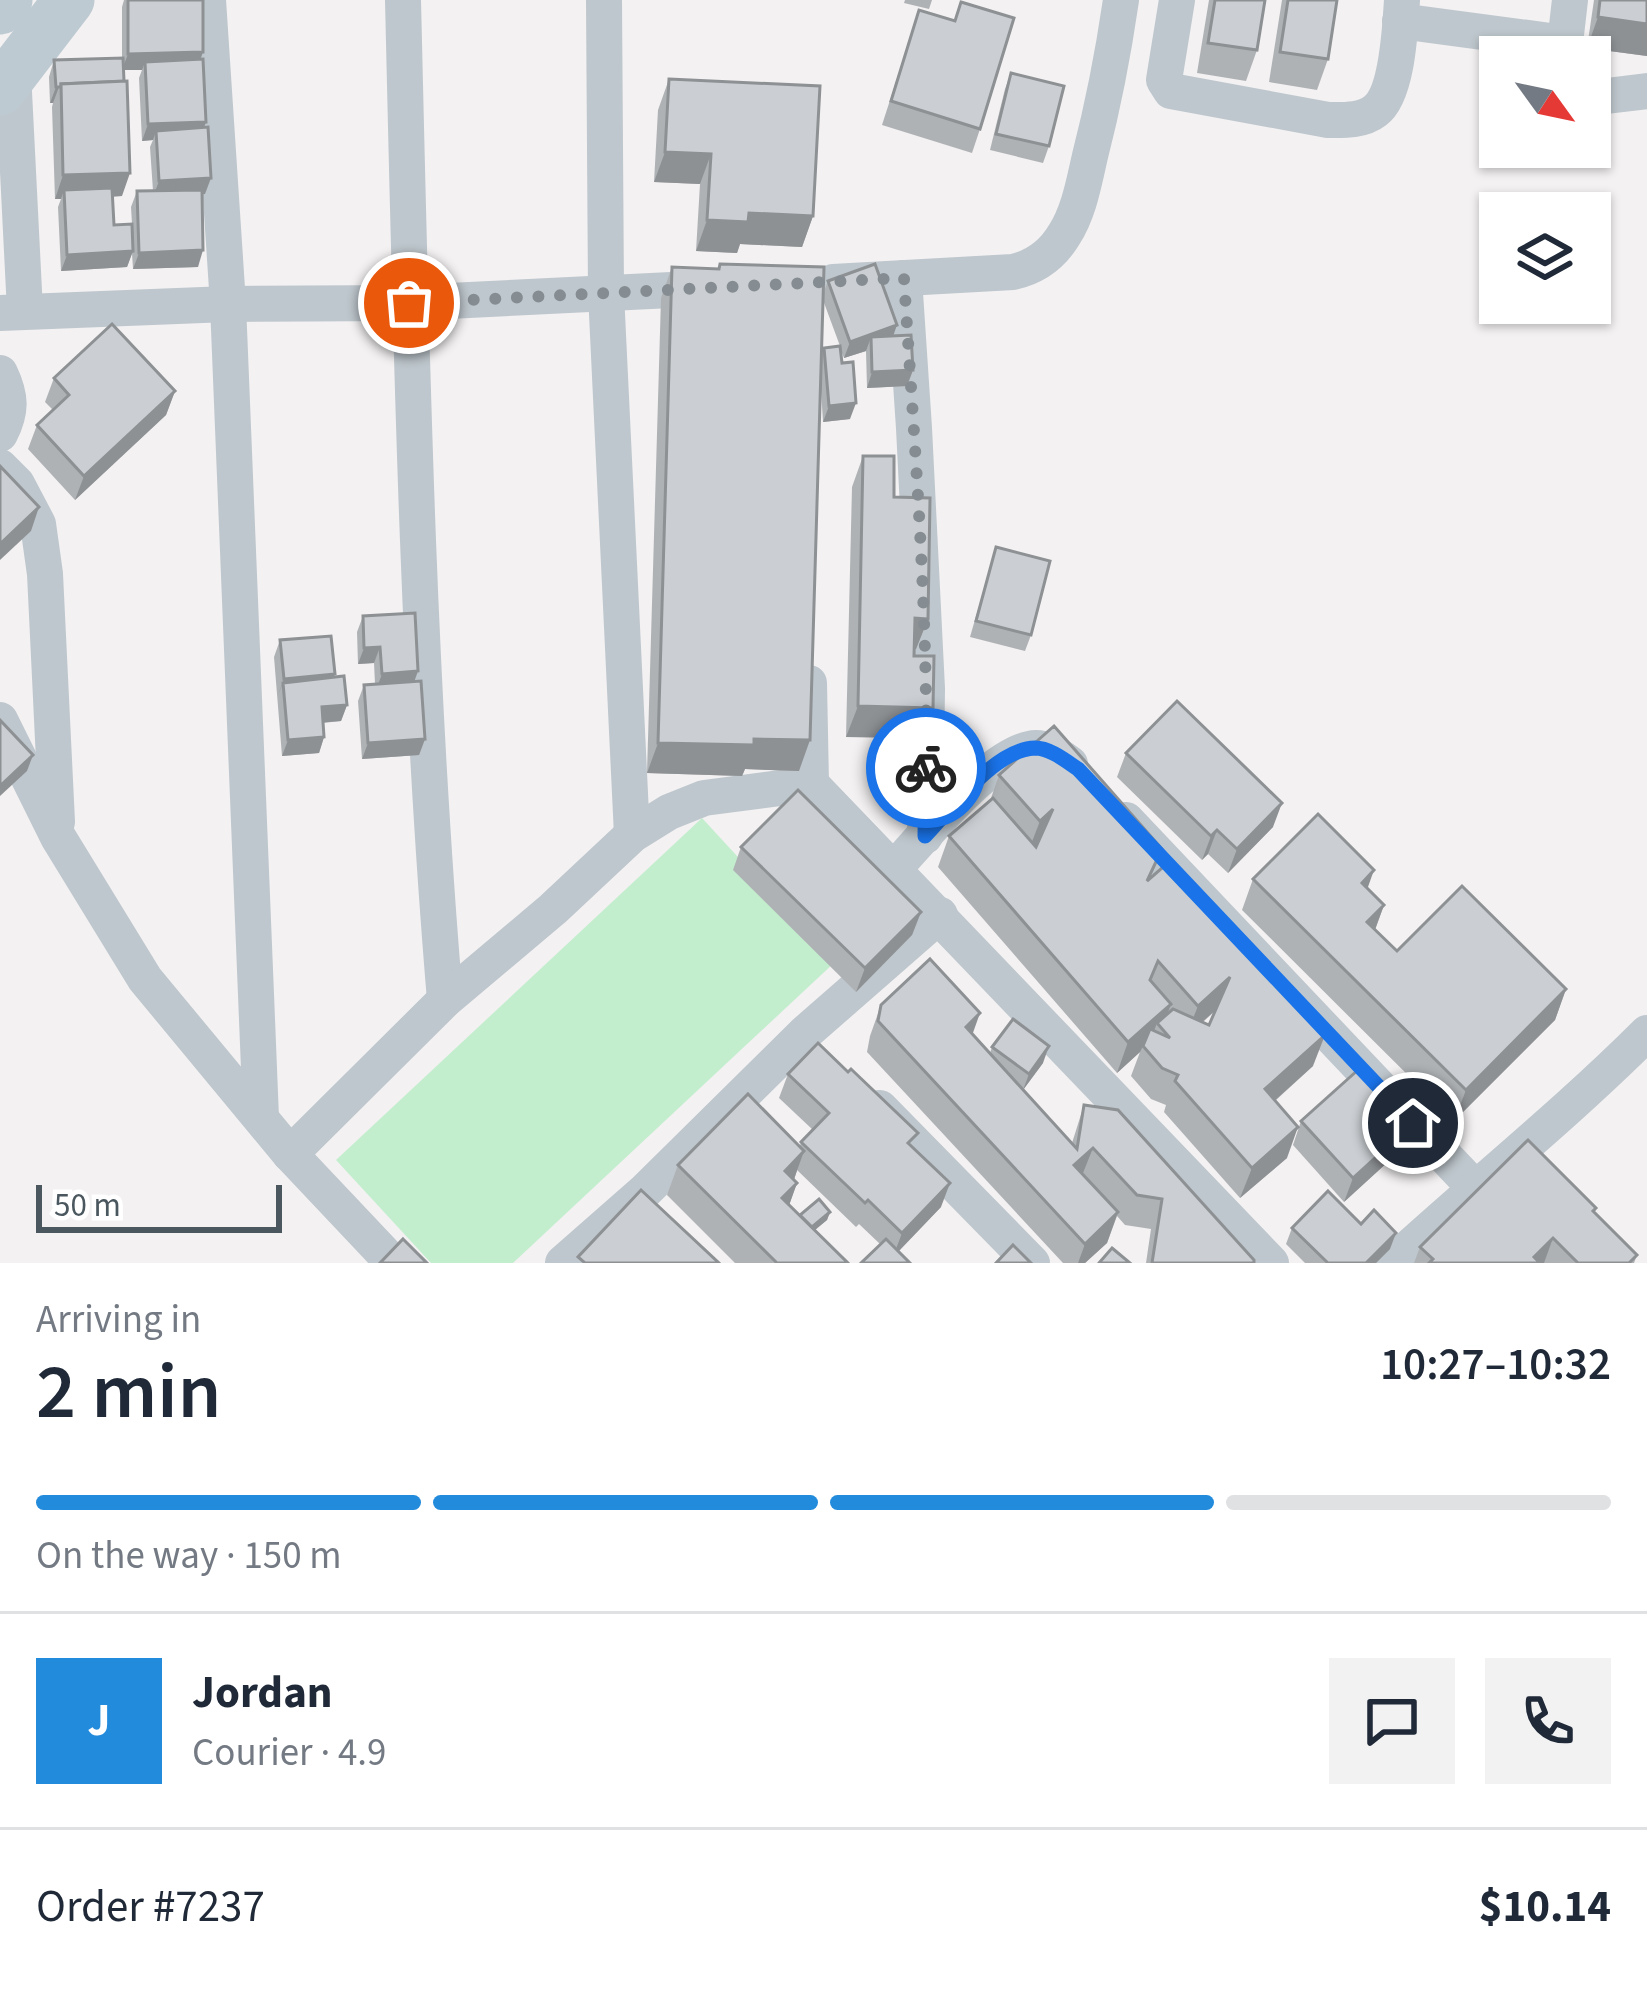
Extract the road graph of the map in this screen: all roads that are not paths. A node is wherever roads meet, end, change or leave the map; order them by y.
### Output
1 (7, 0) edge
2 (69, 0) edge
3 (208, 0) edge
4 (403, 0) edge
5 (604, 0) edge
6 (1121, 0) edge
7 (1177, 0) edge
8 (1570, 0) edge
9 (0, 9) edge
10 (1401, 10) edge
11 (1509, 36) edge
12 (1568, 36) edge
13 (7, 81) edge
14 (1647, 91) edge
15 (1611, 95) edge
16 (904, 278) junction
17 (800, 284) edge
18 (735, 287) edge
19 (606, 293) junction
20 (409, 303) junction
21 (228, 304) junction
22 (13, 312) edge
23 (0, 373) edge
24 (0, 434) edge
25 (0, 467) edge
26 (808, 641) edge
27 (0, 720) edge
28 (811, 784) junction
29 (632, 835) junction
30 (925, 836) junction
31 (58, 837) junction
32 (893, 870) junction
33 (940, 915) junction
34 (445, 1000) junction
35 (1647, 1033) edge
36 (854, 1083) edge
37 (261, 1118) junction
38 (290, 1154) junction
39 (1474, 1187) junction
40 (645, 1191) junction
41 (672, 1220) edge
42 (1017, 1258) edge
43 (393, 1263) edge
44 (563, 1263) edge
45 (1271, 1263) edge
46 (1392, 1263) edge

1 - 9 main road
2 - 13 main road
3 - 21 street
4 - 20 street
5 - 19 street
6 - 16 street
7 - 10 street
8 - 12 street
10 - 11 street
13 - 22 street
14 - 15 street
16 - 17 street
16 - 30 street
18 - 19 street
19 - 20 street
19 - 29 street
20 - 21 street
20 - 34 street
21 - 22 street
21 - 37 street
23 - 24 street
25 - 31 street
26 - 28 street
27 - 31 street
28 - 29 street
28 - 32 street
29 - 34 street
30 - 32 street
30 - 39 street
31 - 37 street
32 - 33 street
33 - 40 street
33 - 45 street
34 - 38 street
35 - 39 street
36 - 42 street
37 - 38 street
38 - 43 street
39 - 46 street
40 - 41 street
40 - 44 street

